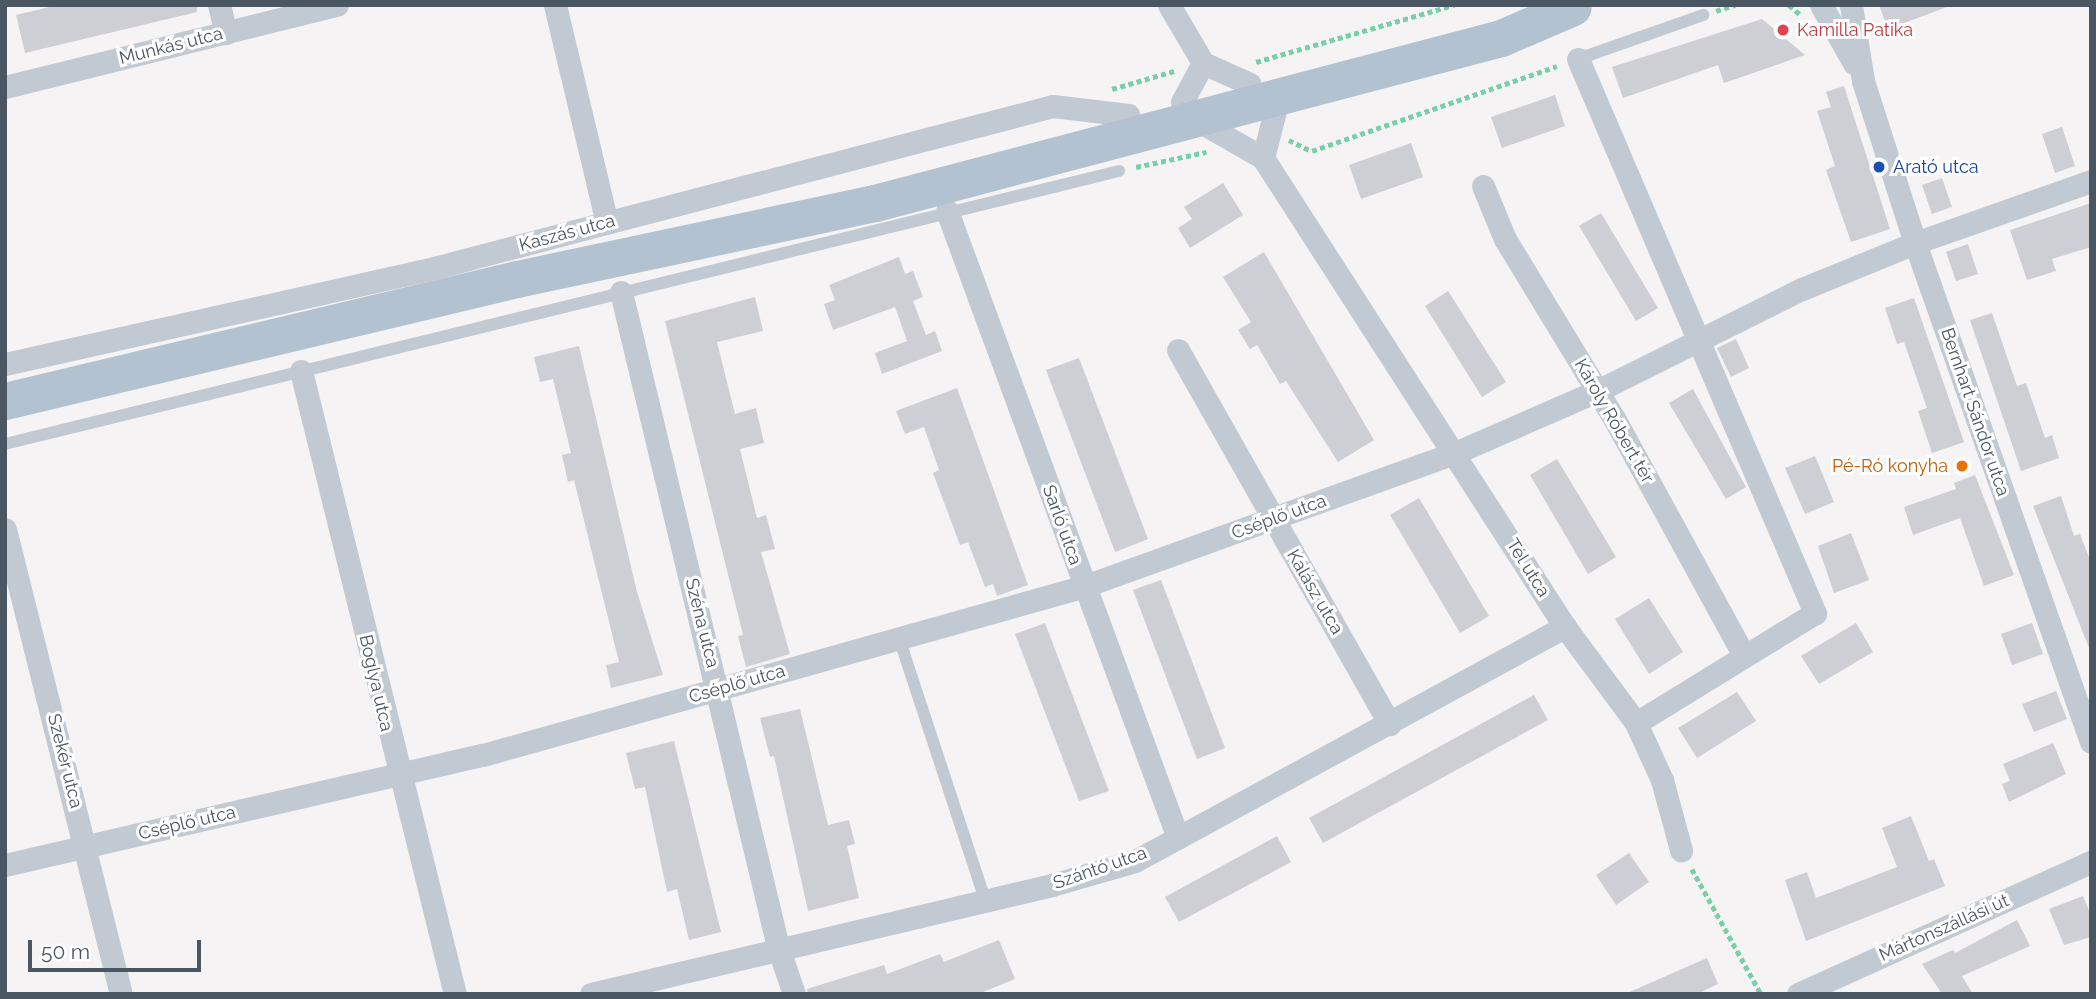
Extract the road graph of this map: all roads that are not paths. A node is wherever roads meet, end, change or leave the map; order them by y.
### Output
1 (219, 5) edge
2 (337, 5) edge
3 (555, 5) edge
4 (1168, 5) edge
5 (1821, 5) edge
6 (1851, 5) edge
7 (1577, 6) edge
8 (1703, 15) dead end
9 (226, 33) junction
10 (1578, 59) joint
11 (1863, 81) junction
12 (1257, 83) junction
13 (5, 87) edge
14 (1196, 101) junction
15 (1115, 104) junction
16 (1263, 158) junction
17 (1119, 171) road end
18 (2091, 181) edge
19 (1483, 186) dead end
20 (947, 211) junction
21 (607, 223) junction
22 (1915, 243) junction
23 (517, 279) junction
24 (621, 292) junction
25 (1697, 339) junction
26 (1178, 350) dead end
27 (5, 364) edge
28 (301, 371) junction
29 (1598, 391) junction
30 (5, 401) edge
31 (5, 444) edge
32 (1455, 453) junction
33 (1273, 519) junction
34 (5, 529) edge
35 (1085, 586) junction
36 (1565, 627) junction
37 (899, 638) junction
38 (1744, 656) junction
39 (718, 689) junction
40 (1636, 723) junction
41 (1390, 724) junction
42 (2091, 743) edge
43 (398, 774) junction
44 (1178, 838) junction
45 (86, 846) junction
46 (1681, 850) road end
47 (2091, 862) edge
48 (5, 865) edge
49 (985, 900) junction
50 (778, 947) junction
51 (121, 994) edge
52 (455, 994) edge
53 (592, 994) edge
54 (794, 994) edge
55 (1798, 994) edge

1 - 9 street
2 - 9 street, Munkás utca
3 - 21 street
4 - 14 street, Tél utca
5 - 11 street, Bernhart Sándor utca
6 - 11 street, Bernhart Sándor utca
7 - 12 main road
8 - 10 lane
9 - 13 street, Munkás utca
10 - 25 street
11 - 22 street, Bernhart Sándor utca
12 - 14 main road
12 - 14 street
12 - 16 street
14 - 15 main road
14 - 16 street, Tél utca
14 - 23 main road
15 - 21 street, Kaszás utca
15 - 23 main road
16 - 32 street, Tél utca
17 - 20 lane
18 - 22 street
19 - 29 street, Károly Róbert tér
20 - 24 lane
20 - 35 street, Sarló utca
21 - 27 street, Kaszás utca
22 - 25 street
22 - 42 street, Bernhart Sándor utca
23 - 30 main road
24 - 28 lane
24 - 39 street, Széna utca
25 - 29 street
25 - 38 street
26 - 33 street, Kalász utca
28 - 31 lane
28 - 43 street, Boglya utca
29 - 32 street
29 - 38 street, Károly Róbert tér
32 - 33 street, Cséplő utca
32 - 36 street, Tél utca
33 - 35 street, Cséplő utca
33 - 41 street, Kalász utca
34 - 45 street, Szekér utca
35 - 37 street, Cséplő utca
35 - 44 street, Sarló utca
36 - 40 street, Tél utca
36 - 41 street, Szántó utca
37 - 39 street, Cséplő utca
37 - 49 lane
38 - 40 street
39 - 43 street, Cséplő utca
39 - 50 street, Széna utca
40 - 46 street, Tél utca
41 - 44 street, Szántó utca
43 - 45 street, Cséplő utca
43 - 52 street, Boglya utca
44 - 49 street, Szántó utca
45 - 48 street, Cséplő utca
45 - 51 street, Szekér utca
47 - 55 street, Mártonszállási út
49 - 50 street, Szántó utca
50 - 53 street, Szántó utca
50 - 54 street, Széna utca

